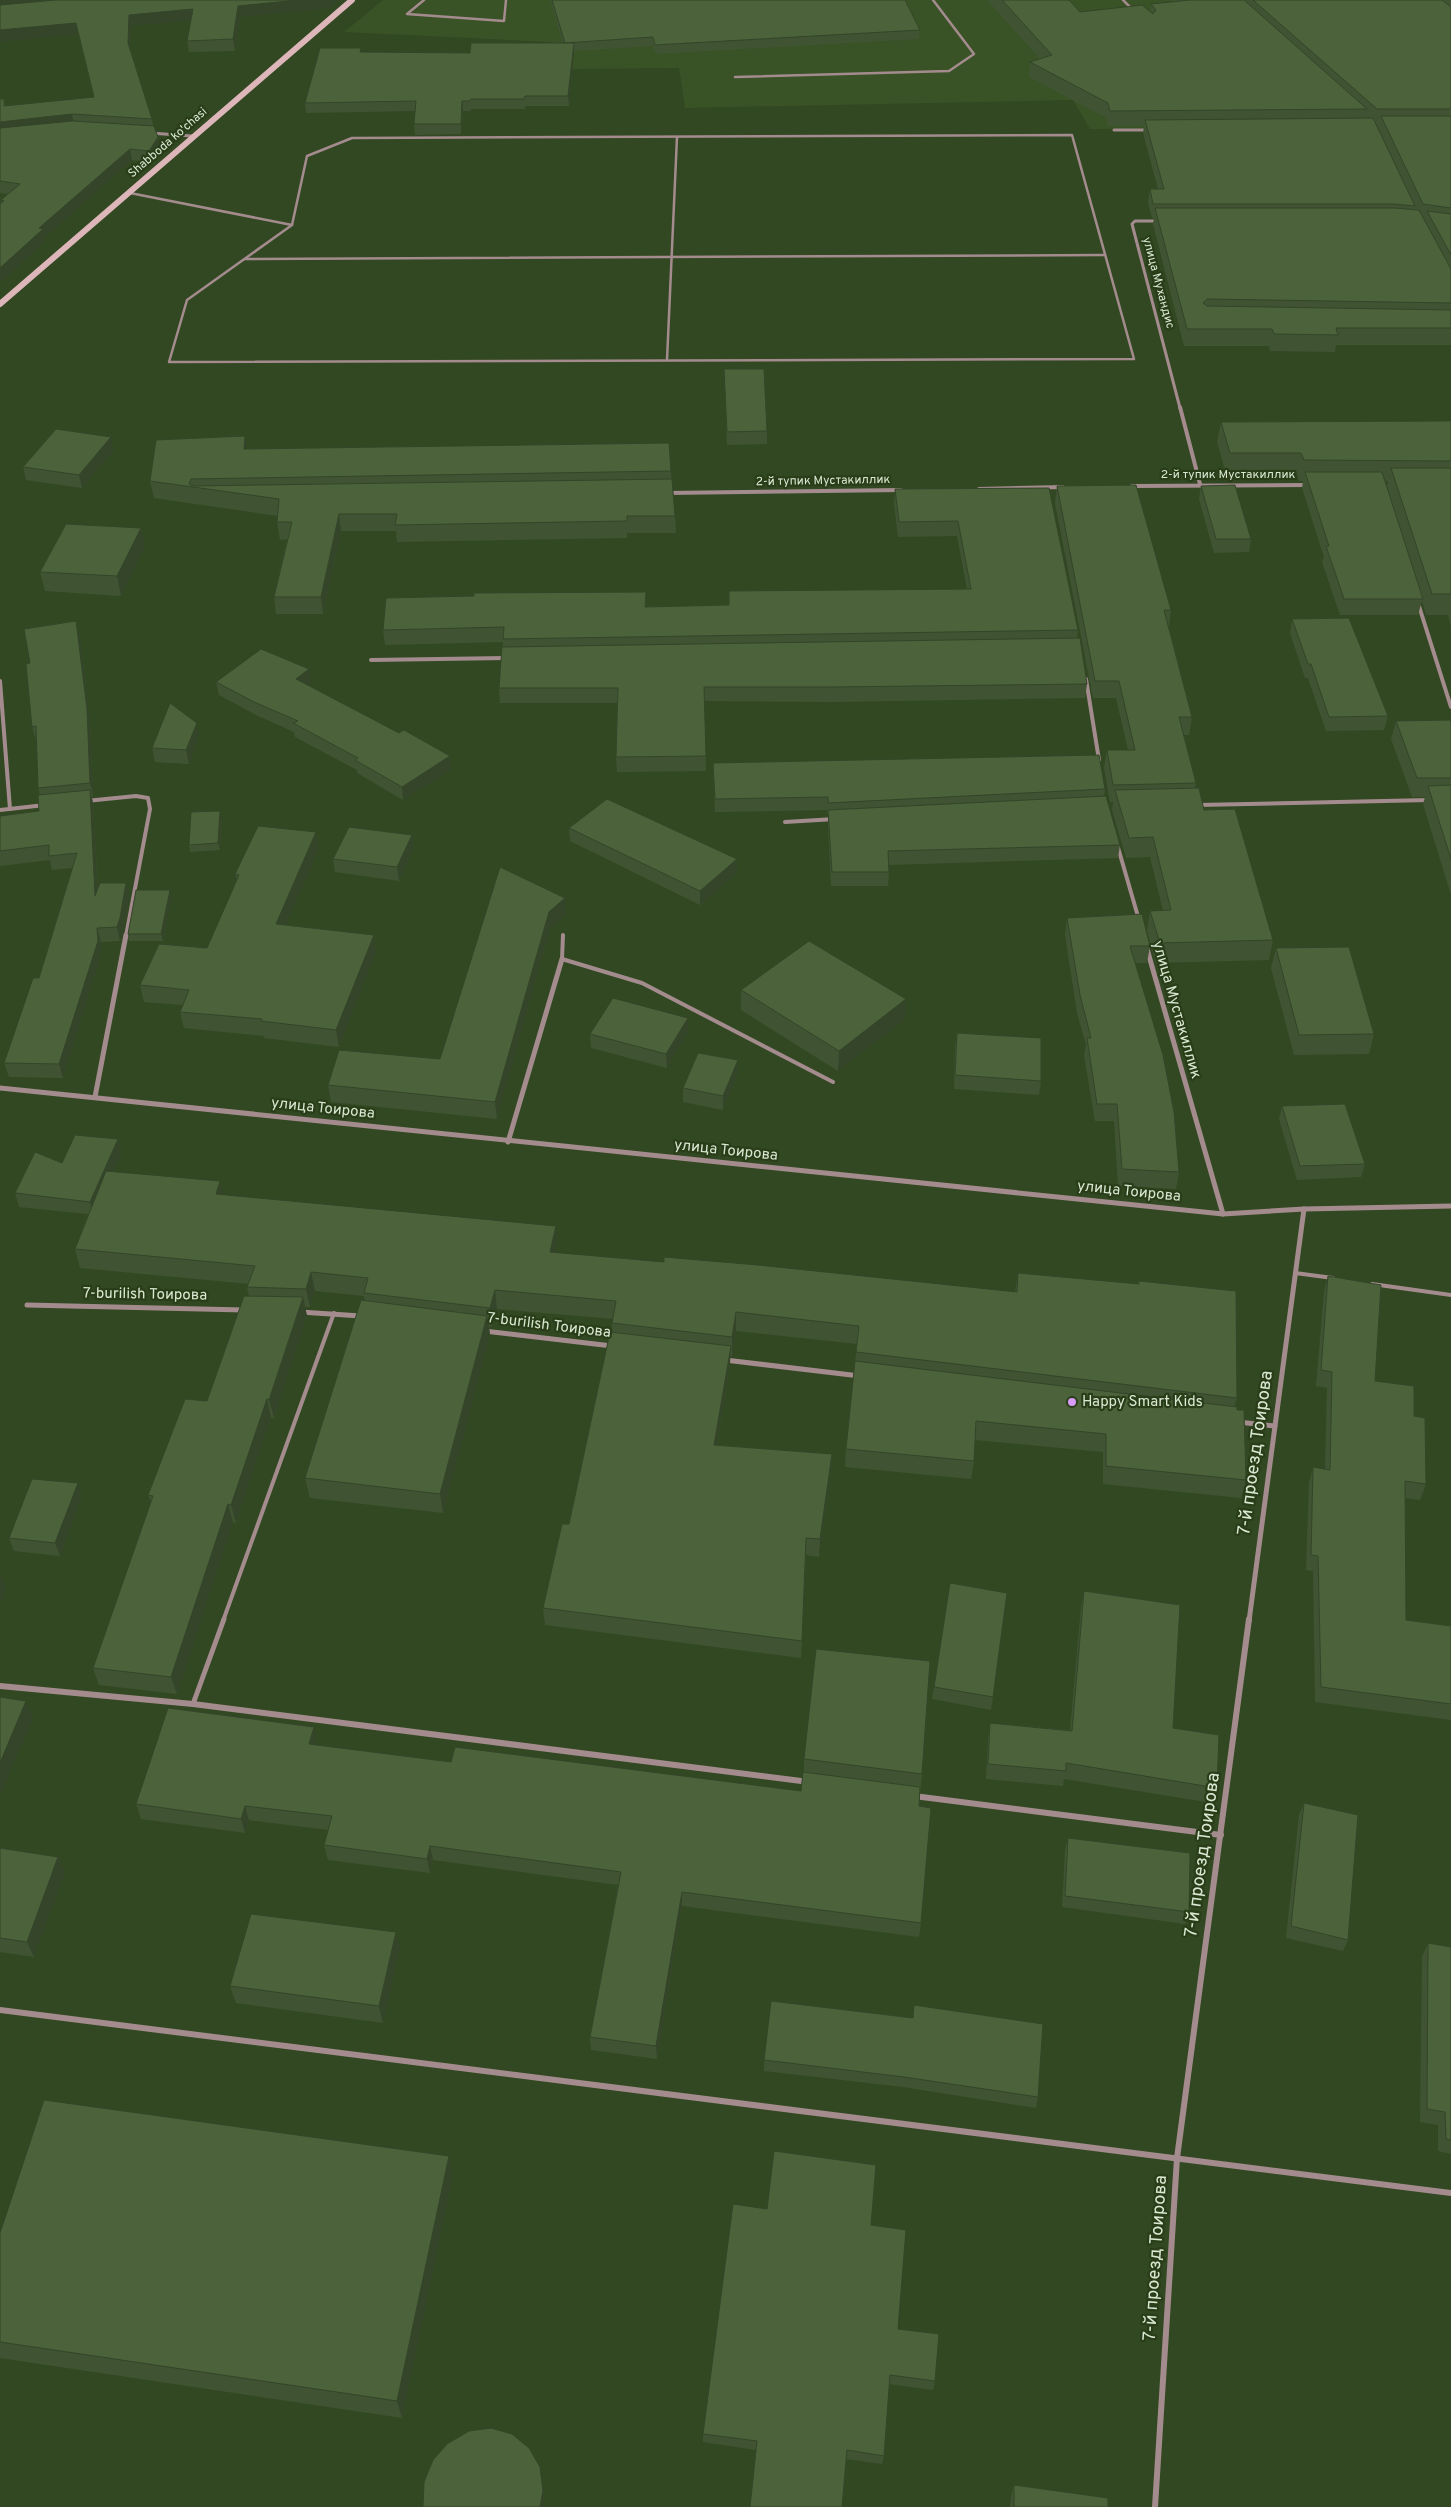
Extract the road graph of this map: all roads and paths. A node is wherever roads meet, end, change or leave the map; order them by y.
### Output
1 (352, 0) edge
2 (424, 0) edge
3 (506, 0) edge
4 (933, 0) edge
5 (1123, 0) edge
6 (1137, 13) edge
7 (735, 77) dead end
8 (1114, 130) edge
9 (1154, 130) edge
10 (143, 133) edge
11 (192, 136) junction
12 (677, 137) junction
13 (127, 193) junction
14 (1164, 221) edge
15 (292, 225) junction
16 (1105, 254) junction
17 (671, 256) junction
18 (245, 259) junction
19 (0, 304) edge
20 (667, 360) junction
21 (1200, 484) junction
22 (1315, 485) edge
23 (1124, 486) edge
24 (1067, 487) edge
25 (1048, 488) junction
26 (969, 489) edge
27 (909, 490) edge
28 (662, 493) edge
29 (1050, 497) edge
30 (1416, 597) edge
31 (510, 658) edge
32 (372, 660) dead end
33 (1085, 668) edge
34 (0, 681) edge
35 (1451, 708) edge
36 (1100, 767) edge
37 (1431, 800) edge
38 (78, 802) edge
39 (49, 805) edge
40 (1195, 805) edge
41 (10, 809) junction
42 (0, 810) edge
43 (844, 819) edge
44 (785, 822) dead end
45 (1115, 835) edge
46 (1142, 929) edge
47 (564, 935) dead end
48 (1144, 939) edge
49 (562, 958) junction
50 (833, 1082) dead end
51 (0, 1088) edge
52 (94, 1097) junction
53 (508, 1142) junction
54 (1451, 1206) edge
55 (1304, 1208) junction
56 (1222, 1214) junction
57 (1296, 1273) junction
58 (1334, 1278) edge
59 (1364, 1282) edge
60 (1451, 1295) edge
61 (27, 1305) dead end
62 (255, 1310) edge
63 (294, 1312) edge
64 (334, 1312) junction
65 (364, 1316) edge
66 (482, 1330) edge
67 (620, 1347) edge
68 (718, 1359) edge
69 (866, 1377) edge
70 (1227, 1420) edge
71 (1275, 1426) junction
72 (0, 1686) edge
73 (193, 1704) junction
74 (816, 1783) edge
75 (905, 1795) edge
76 (1221, 1835) junction
77 (0, 2010) edge
78 (1177, 2158) junction
79 (1451, 2193) edge
80 (1155, 2507) edge

1 - 11 street, Shabboda ko'chasi
2 - 3 lane
4 - 7 lane
5 - 6 lane
8 - 9 street
10 - 11 street
11 - 13 street, Shabboda ko'chasi
12 - 15 lane
12 - 16 lane
12 - 17 lane
13 - 15 lane
13 - 19 street, Shabboda ko'chasi
14 - 21 street, улица Мухандис
15 - 18 lane
16 - 17 lane
16 - 20 lane
17 - 18 lane
17 - 20 lane
18 - 20 lane
21 - 22 street, 2-й тупик Мустакиллик
21 - 23 street, 2-й тупик Мустакиллик
24 - 25 street
25 - 26 street
25 - 29 street
27 - 28 street, 2-й тупик Мустакиллик
30 - 35 street
31 - 32 street
33 - 36 street
34 - 41 street
37 - 40 street
38 - 52 street
39 - 41 street
41 - 42 street
43 - 44 street
45 - 46 street, улица Мустакиллик
47 - 49 lane
48 - 56 street, улица Мустакиллик
49 - 50 lane
49 - 53 street
51 - 52 street, улица Тоирова
52 - 53 street, улица Тоирова
53 - 56 street, улица Тоирова
54 - 55 street, улица Тоирова
55 - 56 street, улица Тоирова
55 - 57 street, 7-й проезд Тоирова
57 - 58 lane
57 - 71 street, 7-й проезд Тоирова
59 - 60 lane
61 - 62 street, 7-burilish Тоирова
63 - 64 street
64 - 65 street
64 - 73 lane
66 - 67 street, 7-burilish Тоирова
68 - 69 street
70 - 71 street
71 - 76 street, 7-й проезд Тоирова
72 - 73 street
73 - 74 street
75 - 76 street
76 - 78 street, 7-й проезд Тоирова
77 - 78 street
78 - 79 street
78 - 80 street, 7-й проезд Тоирова

